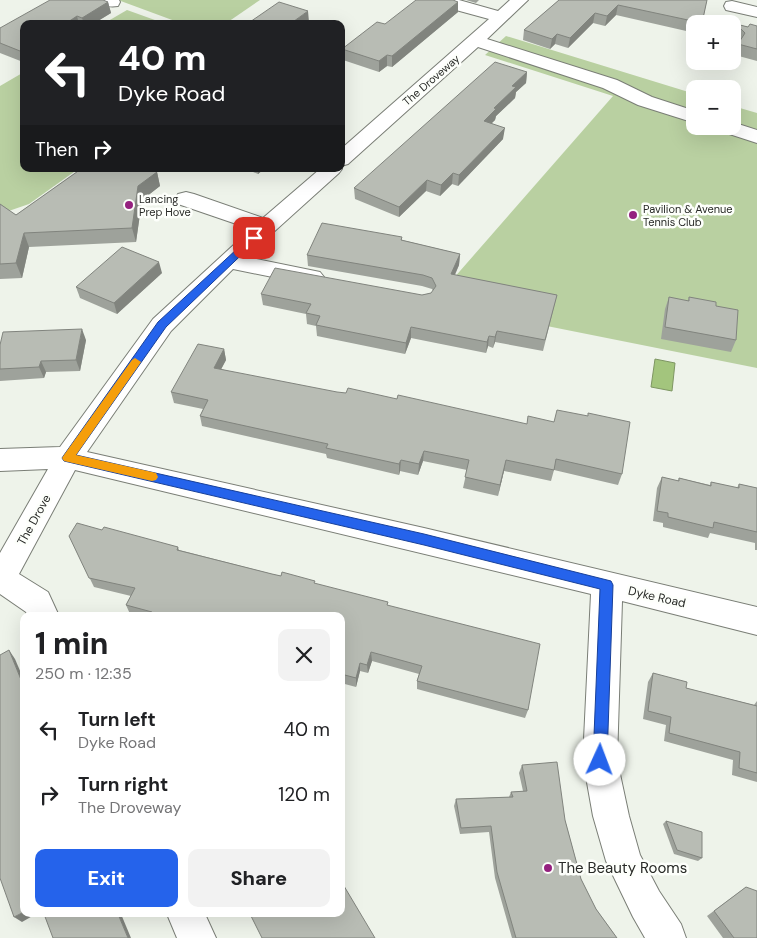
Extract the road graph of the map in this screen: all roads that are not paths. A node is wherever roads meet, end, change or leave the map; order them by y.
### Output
1 (440, 0) edge
2 (520, 0) edge
3 (732, 6) dead end
4 (757, 12) edge
5 (501, 17) junction
6 (476, 41) junction
7 (686, 114) edge
8 (741, 131) edge
9 (757, 136) edge
10 (345, 156) edge
11 (329, 172) edge
12 (186, 198) dead end
13 (268, 227) junction
14 (228, 261) junction
15 (334, 281) edge
16 (68, 458) junction
17 (0, 460) edge
18 (1, 580) edge
19 (607, 585) junction
20 (42, 612) edge
21 (757, 620) edge
22 (187, 917) edge
23 (197, 938) edge
24 (668, 938) edge

1 - 5 street
2 - 5 street, The Droveway
3 - 4 street
5 - 6 street, The Droveway
6 - 7 street
6 - 10 street, The Droveway
8 - 9 street
11 - 13 street
12 - 13 street
13 - 14 street
14 - 15 street
14 - 16 street
16 - 17 street, Dyke Road
16 - 18 street, The Drove
16 - 19 street, Dyke Road
18 - 20 street
19 - 21 street, Dyke Road
19 - 24 street
22 - 23 street

